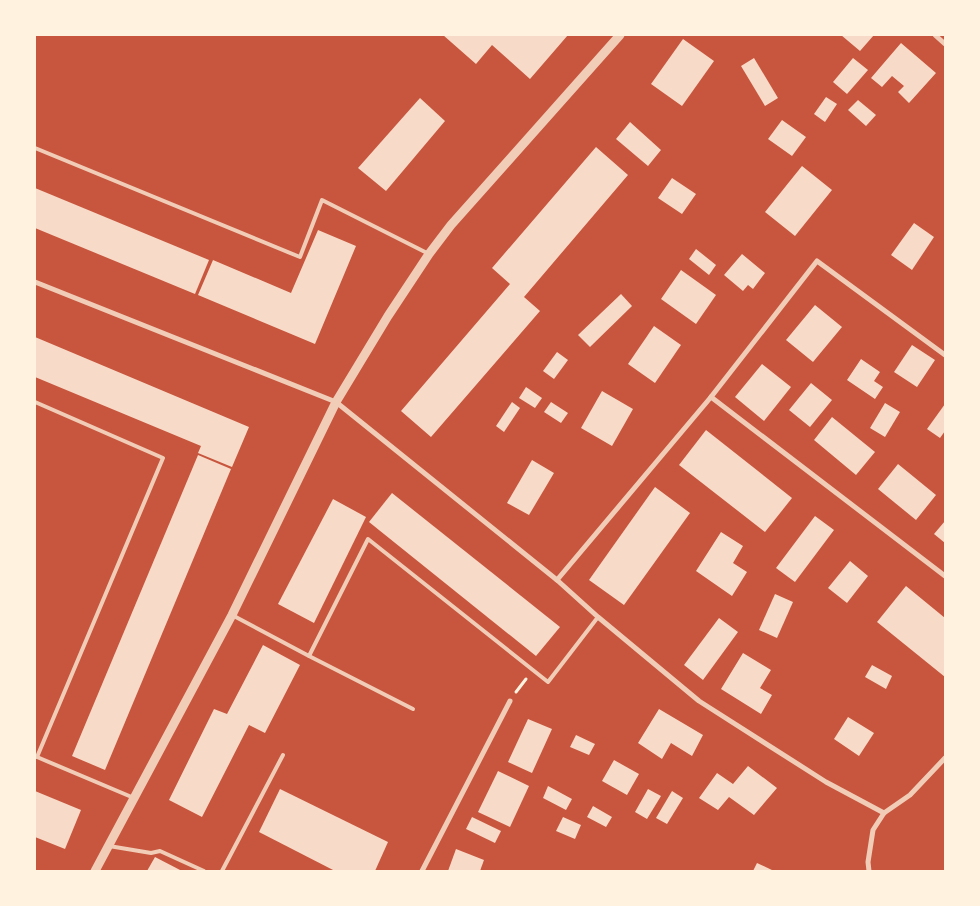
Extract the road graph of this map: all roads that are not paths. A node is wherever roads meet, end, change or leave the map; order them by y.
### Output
1 (620, 35) edge
2 (935, 35) edge
3 (945, 44) edge
4 (35, 148) edge
5 (429, 254) junction
6 (35, 282) edge
7 (945, 355) edge
8 (711, 397) junction
9 (35, 402) edge
10 (336, 402) junction
11 (945, 576) edge
12 (557, 580) junction
13 (232, 615) junction
14 (598, 617) junction
15 (309, 656) junction
16 (510, 701) road end
17 (413, 709) dead end
18 (283, 755) dead end
19 (36, 757) edge
20 (945, 758) edge
21 (134, 798) junction
22 (884, 813) junction
23 (109, 846) junction
24 (96, 871) edge
25 (204, 871) edge
26 (222, 871) edge
27 (422, 871) edge
28 (869, 871) edge

1 - 5 street
2 - 3 street
4 - 5 lane
5 - 10 street
6 - 10 street
7 - 8 street
8 - 11 street
8 - 12 street
9 - 19 lane
10 - 12 street
10 - 13 street
12 - 14 street
13 - 15 lane
13 - 21 street
14 - 15 lane
14 - 22 street
15 - 17 lane
16 - 27 street
18 - 26 lane
19 - 21 lane
20 - 22 street
21 - 23 street
22 - 28 street
23 - 24 street
23 - 25 lane

